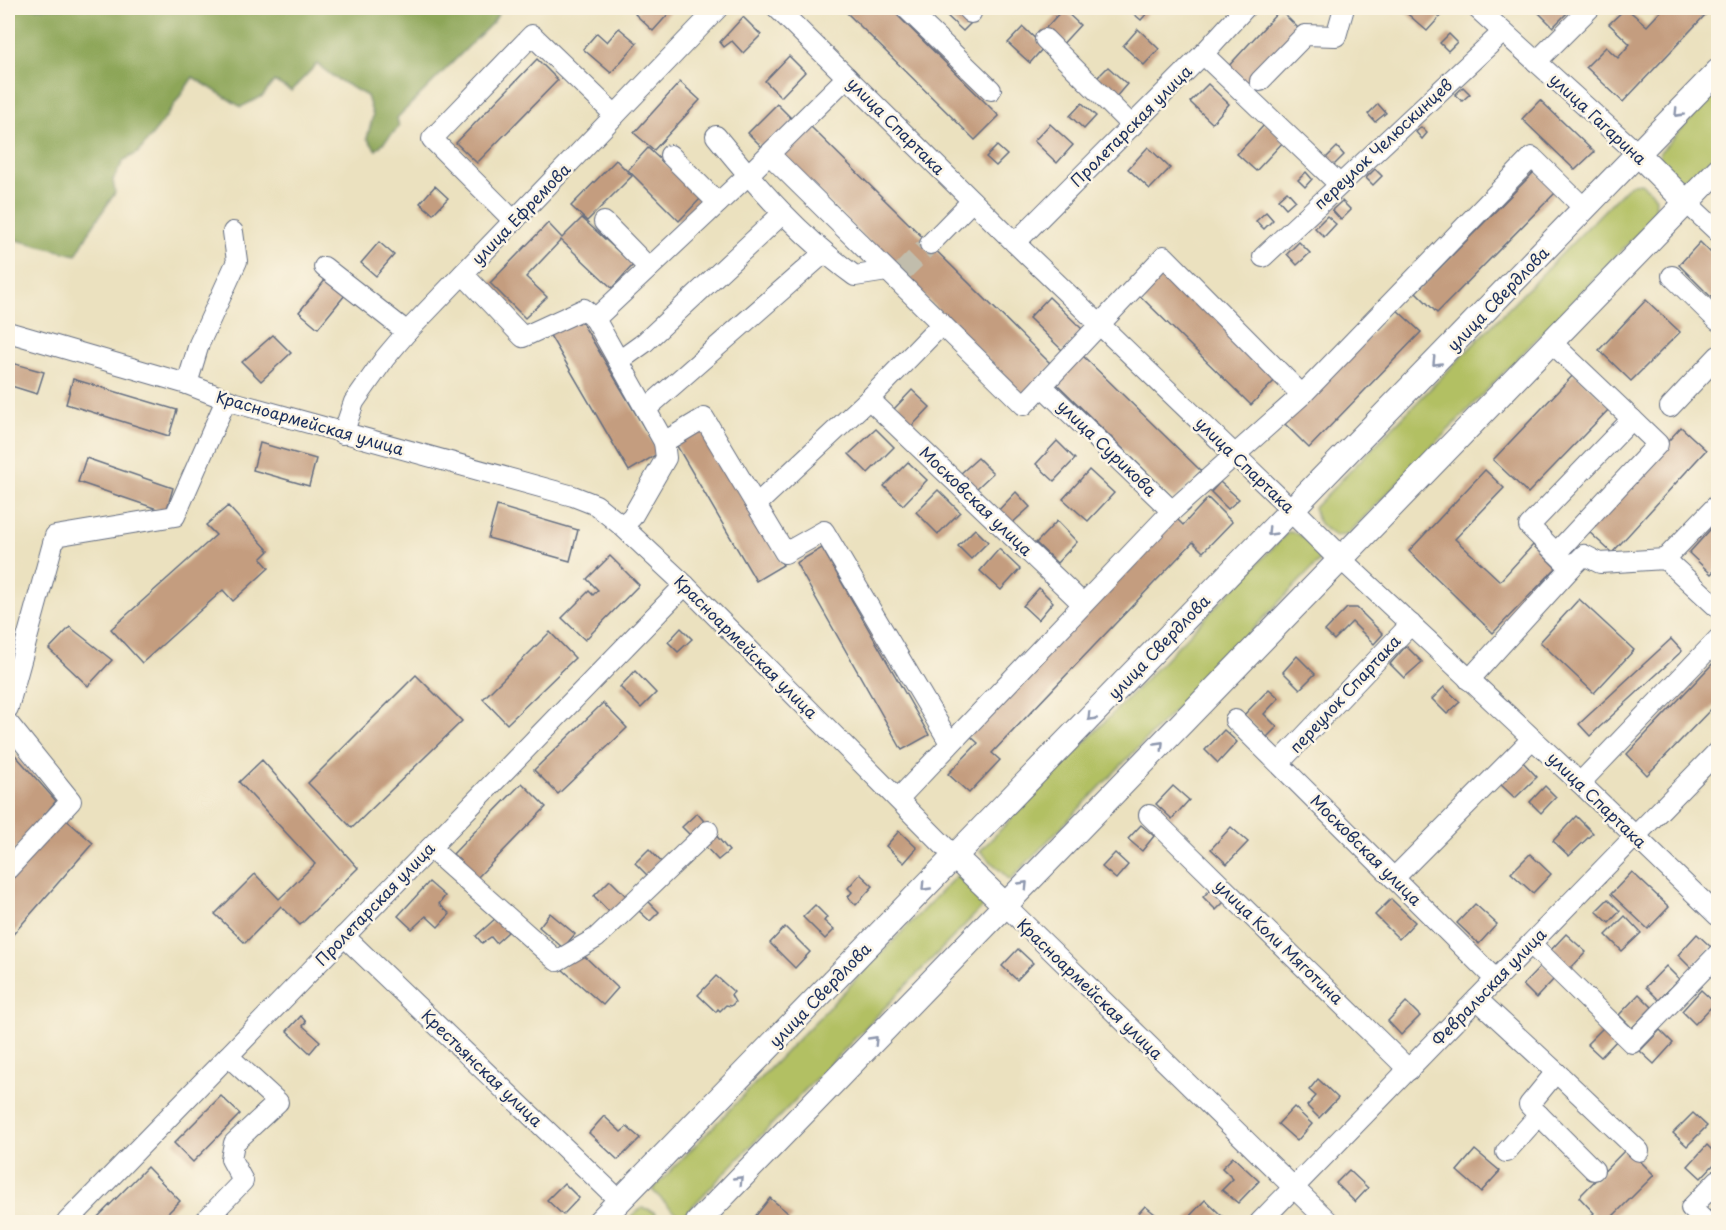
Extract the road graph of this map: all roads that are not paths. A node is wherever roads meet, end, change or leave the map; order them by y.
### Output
1 (718, 8) edge
2 (777, 8) edge
3 (906, 8) edge
4 (1245, 8) edge
5 (1344, 8) edge
6 (1477, 8) edge
7 (1590, 8) edge
8 (1503, 32) junction
9 (1045, 39) dead end
10 (1203, 54) junction
11 (1536, 62) junction
12 (1719, 71) edge
13 (847, 77) junction
14 (1260, 81) dead end
15 (991, 90) dead end
16 (615, 115) junction
17 (1132, 126) junction
18 (716, 136) dead end
19 (670, 154) dead end
20 (769, 154) junction
21 (1638, 154) junction
22 (1719, 170) edge
23 (748, 175) junction
24 (1339, 184) junction
25 (972, 201) junction
26 (1686, 202) junction
27 (718, 203) junction
28 (1585, 209) junction
29 (782, 214) junction
30 (514, 221) junction
31 (604, 222) dead end
32 (233, 232) dead end
33 (1719, 232) edge
34 (1015, 243) junction
35 (930, 244) tunnel mouth
36 (824, 253) junction
37 (1263, 257) dead end
38 (324, 267) dead end
39 (649, 268) junction
40 (463, 274) junction
41 (895, 274) junction
42 (1672, 276) dead end
43 (595, 319) junction
44 (1719, 321) edge
45 (942, 324) junction
46 (1100, 325) junction
47 (8, 332) edge
48 (407, 332) junction
49 (1551, 342) junction
50 (1719, 356) edge
51 (619, 362) junction
52 (187, 384) junction
53 (1042, 386) junction
54 (1302, 395) junction
55 (869, 399) junction
56 (226, 400) junction
57 (1670, 407) dead end
58 (646, 409) junction
59 (1632, 419) junction
60 (344, 434) junction
61 (664, 442) junction
62 (1236, 456) junction
63 (1719, 504) edge
64 (756, 505) junction
65 (1292, 510) junction
66 (1172, 511) junction
67 (622, 526) junction
68 (1556, 553) junction
69 (1341, 559) junction
70 (1665, 559) junction
71 (1571, 568) junction
72 (685, 585) junction
73 (1082, 603) junction
74 (1719, 608) edge
75 (1411, 624) junction
76 (1719, 639) edge
77 (1469, 680) junction
78 (8, 708) edge
79 (1235, 720) dead end
80 (8, 723) edge
81 (1532, 738) junction
82 (950, 743) junction
83 (1719, 751) edge
84 (1279, 763) junction
85 (1580, 783) junction
86 (898, 799) junction
87 (1149, 815) dead end
88 (708, 831) dead end
89 (1636, 837) junction
90 (430, 848) junction
91 (955, 857) junction
92 (8, 870) edge
93 (1394, 878) junction
94 (1005, 906) junction
95 (1719, 916) edge
96 (344, 936) junction
97 (1531, 944) junction
98 (1719, 954) edge
99 (1496, 980) junction
100 (1477, 999) junction
101 (228, 1056) junction
102 (1409, 1070) junction
103 (1556, 1072) junction
104 (1539, 1115) junction
105 (1639, 1151) dead end
106 (1506, 1152) dead end
107 (1594, 1170) dead end
108 (1719, 1180) edge
109 (1293, 1188) junction
110 (620, 1201) junction
111 (67, 1222) edge
112 (204, 1222) edge
113 (599, 1222) edge
114 (698, 1222) edge
115 (1260, 1222) edge
116 (1329, 1222) edge
117 (1706, 1222) edge

1 - 16 street, улица Ефремова
2 - 13 street, улица Спартака
3 - 15 street
4 - 10 street, Пролетарская улица
5 - 14 street
6 - 8 street, улица Гагарина
7 - 11 street
8 - 11 street, улица Гагарина
8 - 24 street, переулок Челюскинцев
9 - 17 street
10 - 17 street, Пролетарская улица
10 - 24 street
11 - 21 street, улица Гагарина
12 -> 21 main road, улица Свердлова
13 - 20 street
13 - 25 street, улица Спартака
16 - 30 street, улица Ефремова
16 - 30 street
17 - 34 street, Пролетарская улица
18 - 23 street
19 - 27 street
20 - 23 street
20 - 41 street
21 - 26 main road, улица Гагарина
21 - 28 main road, улица Свердлова
22 - 26 main road
23 - 27 street
23 - 29 street
24 - 37 street, переулок Челюскинцев
25 - 34 street, улица Спартака
25 - 35 street
26 - 33 street, улица Гагарина
26 - 49 main road
27 - 39 street
28 - 54 street
28 -> 65 main road, улица Свердлова
29 - 36 street
29 - 51 street
30 - 40 street, улица Ефремова
31 - 39 street
32 - 52 street
34 - 46 street, улица Спартака
36 - 41 street
36 - 58 street
38 - 48 street
39 - 43 street
40 - 43 street
40 - 48 street, улица Ефремова
41 - 45 street
42 - 44 street
43 - 51 street
45 - 53 street
45 - 55 street
46 - 53 street
46 - 54 street
46 - 62 street, улица Спартака
47 - 52 street, Красноармейская улица
48 - 60 street, улица Ефремова
49 - 59 street
49 - 69 main road
50 - 57 street
51 - 58 street
52 - 56 street, Красноармейская улица
53 - 66 street, улица Сурикова
54 - 62 street
55 - 64 street
55 - 73 street, Московская улица
56 - 60 street, Красноармейская улица
56 - 78 street
58 - 61 street
59 - 68 street
59 - 68 street
60 - 67 street, Красноармейская улица
61 - 64 street
61 - 67 street
62 - 65 street, улица Спартака
62 - 66 street
63 - 70 street
64 - 82 street
65 - 69 main road, улица Спартака
65 -> 91 main road, улица Свердлова
66 - 73 street
67 - 72 street, Красноармейская улица
68 - 71 street
69 - 75 street, улица Спартака
94 -> 69 main road
70 - 71 street
70 - 74 street
71 - 77 street
72 - 86 street, Красноармейская улица
72 - 90 street, Пролетарская улица
73 - 82 street
75 - 77 street, улица Спартака
75 - 84 street, переулок Спартака
76 - 85 street
77 - 81 street, улица Спартака
79 - 84 street, Московская улица
80 - 92 street
81 - 85 street, улица Спартака
81 - 93 street
82 - 86 street
83 - 89 street, Февральская улица
84 - 93 street, Московская улица
85 - 89 street, улица Спартака
86 - 91 street, Красноармейская улица
87 - 102 street, улица Коли Мяготина
88 - 90 street
89 - 95 street, улица Спартака
89 - 97 street, Февральская улица
90 - 96 street, Пролетарская улица
91 - 94 main road, Красноармейская улица
91 -> 110 main road, улица Свердлова
93 - 99 street, Московская улица
94 - 109 street, Красноармейская улица
114 -> 94 main road
96 - 101 street, Пролетарская улица
96 - 110 street, Крестьянская улица
97 - 98 street
97 - 99 street, Февральская улица
99 - 100 street, Февральская улица
100 - 102 street, Февральская улица
100 - 103 street
101 - 111 street, Пролетарская улица
101 - 112 street
102 - 109 street, Февральская улица
103 - 104 street
103 - 105 street
104 - 106 street
104 - 107 street
108 - 117 street
109 - 115 street, Февральская улица
109 - 116 street, Красноармейская улица
110 - 113 main road, улица Свердлова

